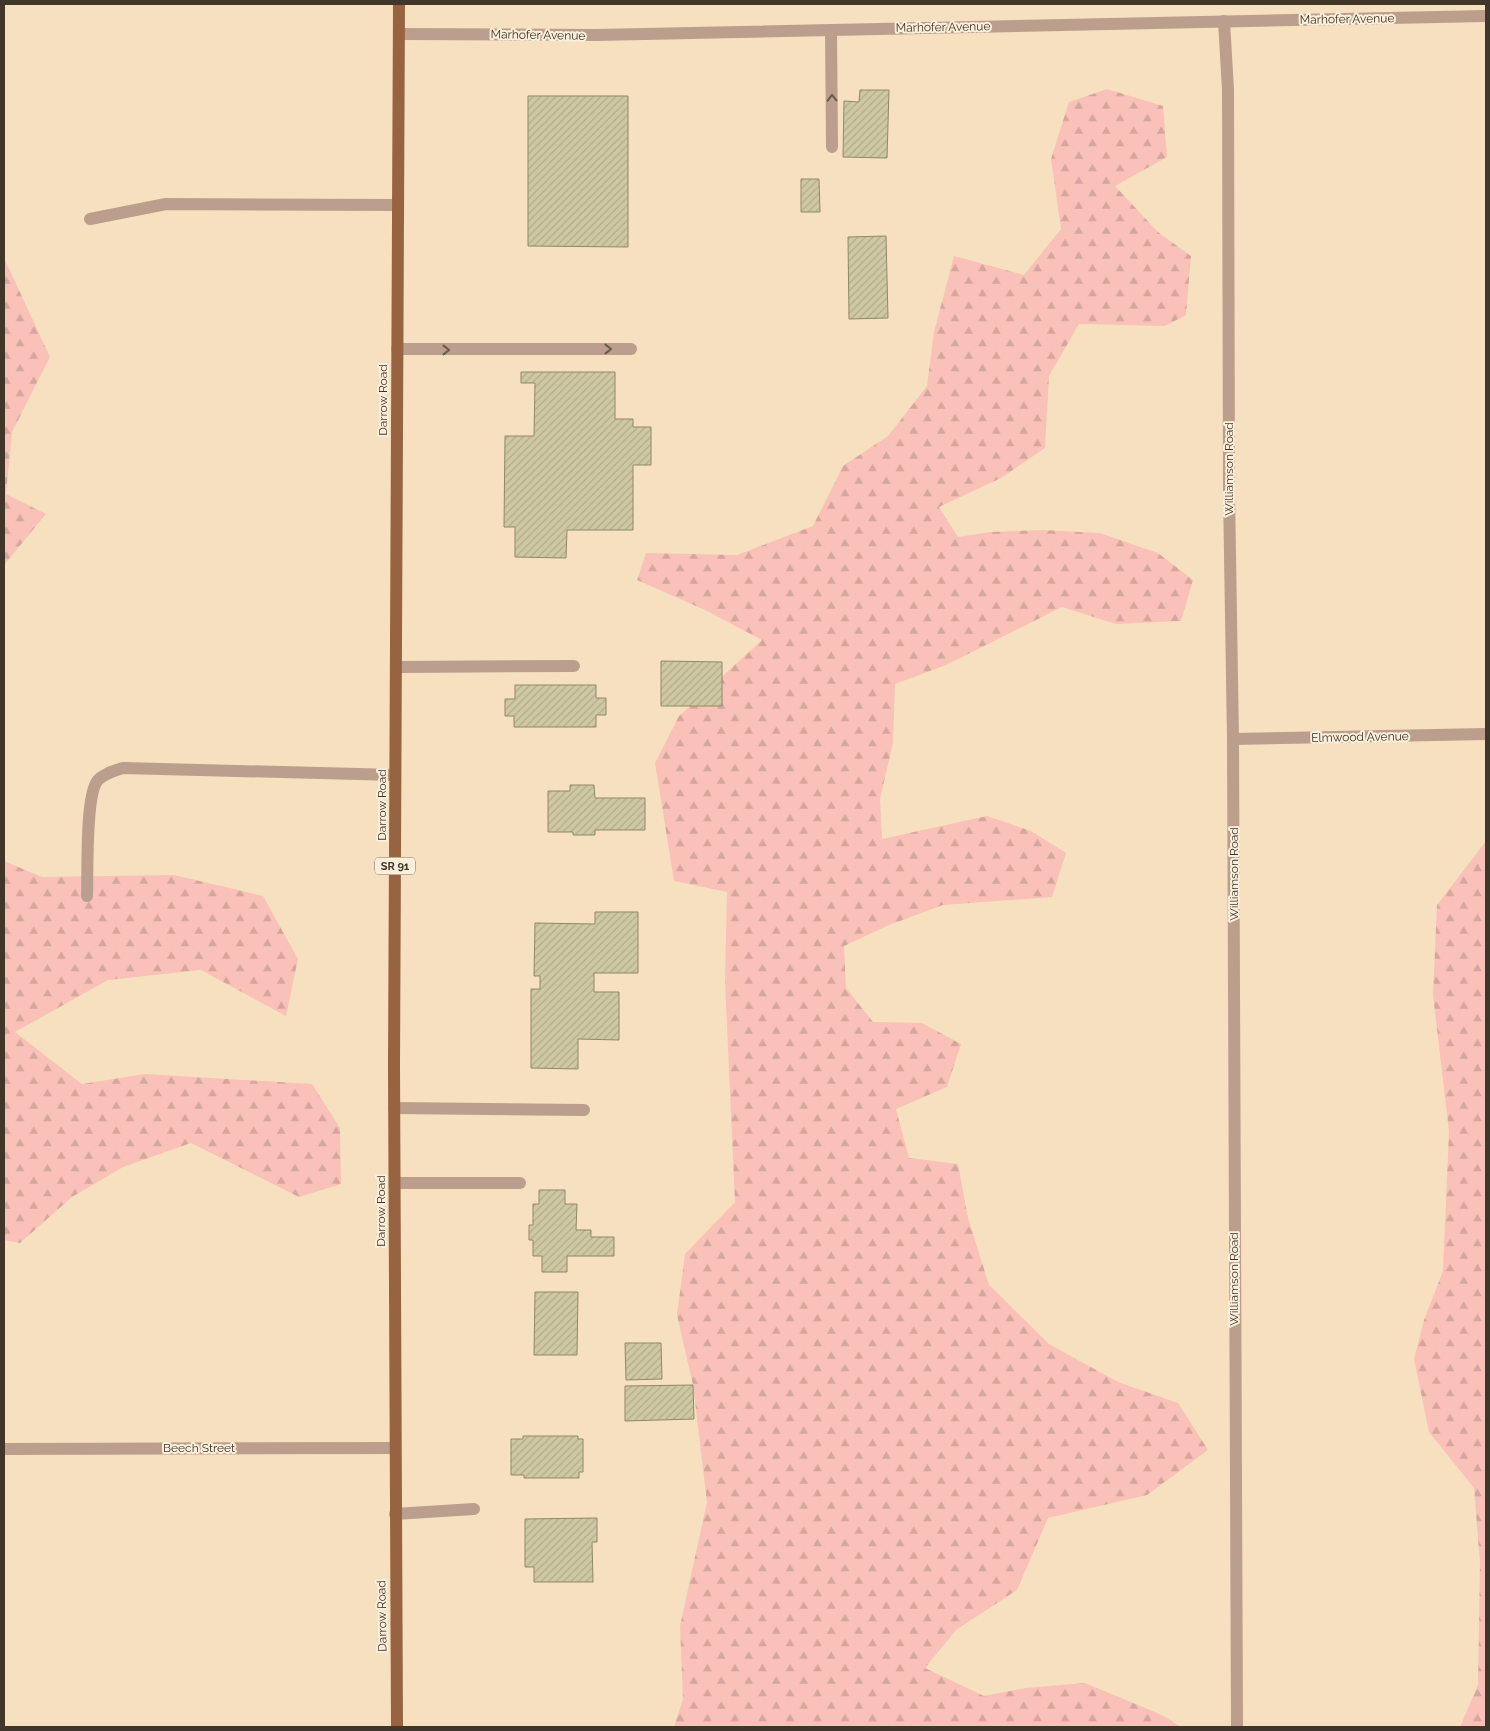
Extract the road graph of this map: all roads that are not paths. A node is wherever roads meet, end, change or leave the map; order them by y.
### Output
1 (399, 4) edge
2 (1486, 16) edge
3 (1224, 21) junction
4 (831, 30) junction
5 (399, 34) junction
6 (832, 147) dead end
7 (398, 205) junction
8 (90, 219) dead end
9 (397, 349) junction
10 (631, 349) dead end
11 (574, 666) dead end
12 (396, 667) junction
13 (1486, 734) edge
14 (1233, 739) junction
15 (395, 775) junction
16 (87, 896) dead end
17 (394, 1108) junction
18 (584, 1110) dead end
19 (394, 1183) junction
20 (520, 1183) dead end
21 (395, 1448) junction
22 (4, 1449) edge
23 (474, 1509) dead end
24 (395, 1514) junction
25 (397, 1727) edge
26 (1237, 1727) edge

1 - 5 main road, Darrow Road / SR 91
2 - 3 street, Marhofer Avenue
3 - 4 street, Marhofer Avenue
3 - 14 street, Williamson Road
4 - 5 street, Marhofer Avenue
6 -> 4 street
5 - 7 main road, Darrow Road / SR 91
7 - 8 street
7 - 9 main road, Darrow Road / SR 91
9 -> 10 street
9 - 12 main road, Darrow Road / SR 91
11 - 12 street
12 - 15 main road, Darrow Road / SR 91
13 - 14 street, Elmwood Avenue
14 - 26 street, Williamson Road
15 - 16 street
15 - 17 main road, Darrow Road / SR 91
17 - 18 street
17 - 19 main road, Darrow Road / SR 91
19 - 20 street
19 - 21 main road, Darrow Road / SR 91
21 - 22 street, Beech Street
21 - 24 main road, Darrow Road / SR 91
23 - 24 street
24 - 25 main road, Darrow Road / SR 91

